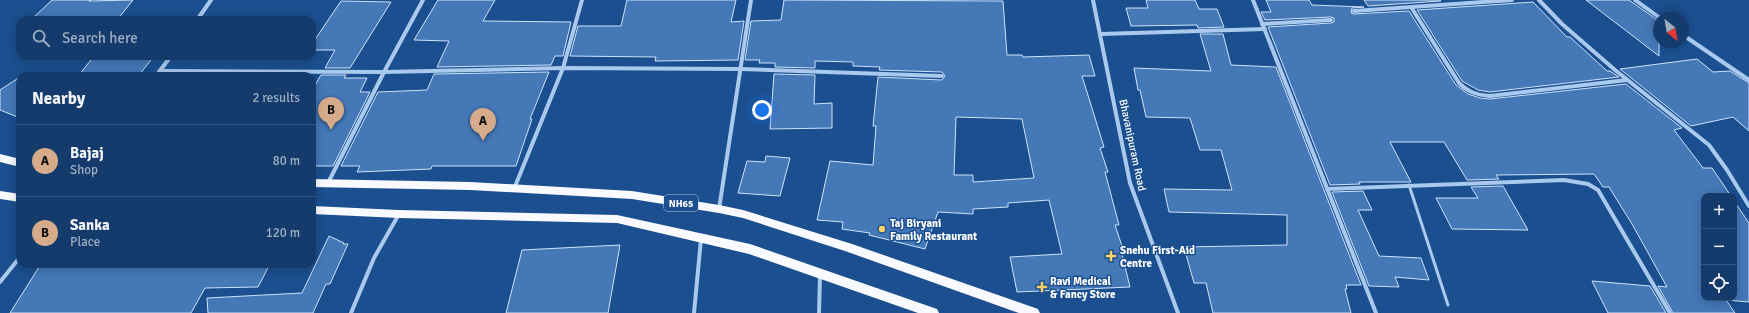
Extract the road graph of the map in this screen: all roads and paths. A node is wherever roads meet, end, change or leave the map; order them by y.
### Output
1 (211, 0) edge
2 (424, 0) edge
3 (582, 0) edge
4 (752, 0) edge
5 (1093, 0) edge
6 (1253, 0) edge
7 (1512, 0) edge
8 (1539, 0) edge
9 (1635, 0) edge
10 (1411, 7) junction
11 (1354, 11) dead end
12 (1653, 13) edge
13 (200, 16) edge
14 (1331, 20) dead end
15 (1262, 24) junction
16 (1265, 29) junction
17 (1101, 34) junction
18 (1689, 39) edge
19 (168, 60) edge
20 (563, 68) junction
21 (741, 69) junction
22 (160, 71) joint
23 (384, 72) junction
24 (942, 76) dead end
25 (1627, 80) junction
26 (1749, 80) edge
27 (0, 158) edge
28 (16, 162) edge
29 (316, 183) edge
30 (328, 183) junction
31 (1409, 185) junction
32 (514, 189) junction
33 (1327, 189) junction
34 (0, 195) edge
35 (16, 197) edge
36 (1749, 206) edge
37 (719, 209) junction
38 (316, 210) edge
39 (399, 214) junction
40 (702, 239) junction
41 (16, 262) edge
42 (820, 275) junction
43 (0, 282) edge
44 (1448, 305) dead end
45 (351, 313) edge
46 (694, 313) edge
47 (819, 313) edge
48 (933, 313) edge
49 (1034, 313) edge
50 (1178, 313) edge
51 (1376, 313) edge
52 (1670, 313) edge

1 - 13 street
2 - 23 street
3 - 20 street
4 - 21 street
5 - 17 street, Bhavanipuram Road
6 - 15 street
7 - 10 street
8 - 25 street
9 - 12 street
10 - 11 street
10 - 25 street
14 - 15 street
15 - 16 street
16 - 17 street
16 - 33 street
17 - 50 street, Bhavanipuram Road
18 - 26 street
19 - 22 street
20 - 21 street
20 - 23 street
20 - 32 street
21 - 24 street
21 - 37 street
22 - 23 street
23 - 30 street
25 - 36 street
27 - 28 highway
29 - 30 highway, NH65
30 - 32 highway, NH65
31 - 33 street
31 - 44 lane
31 - 52 street
32 - 37 highway, NH65
33 - 51 street
34 - 35 highway
37 - 49 highway, NH65
38 - 39 highway
39 - 40 highway
39 - 45 street
40 - 42 highway
40 - 46 street
41 - 43 street
42 - 47 street
42 - 48 highway

